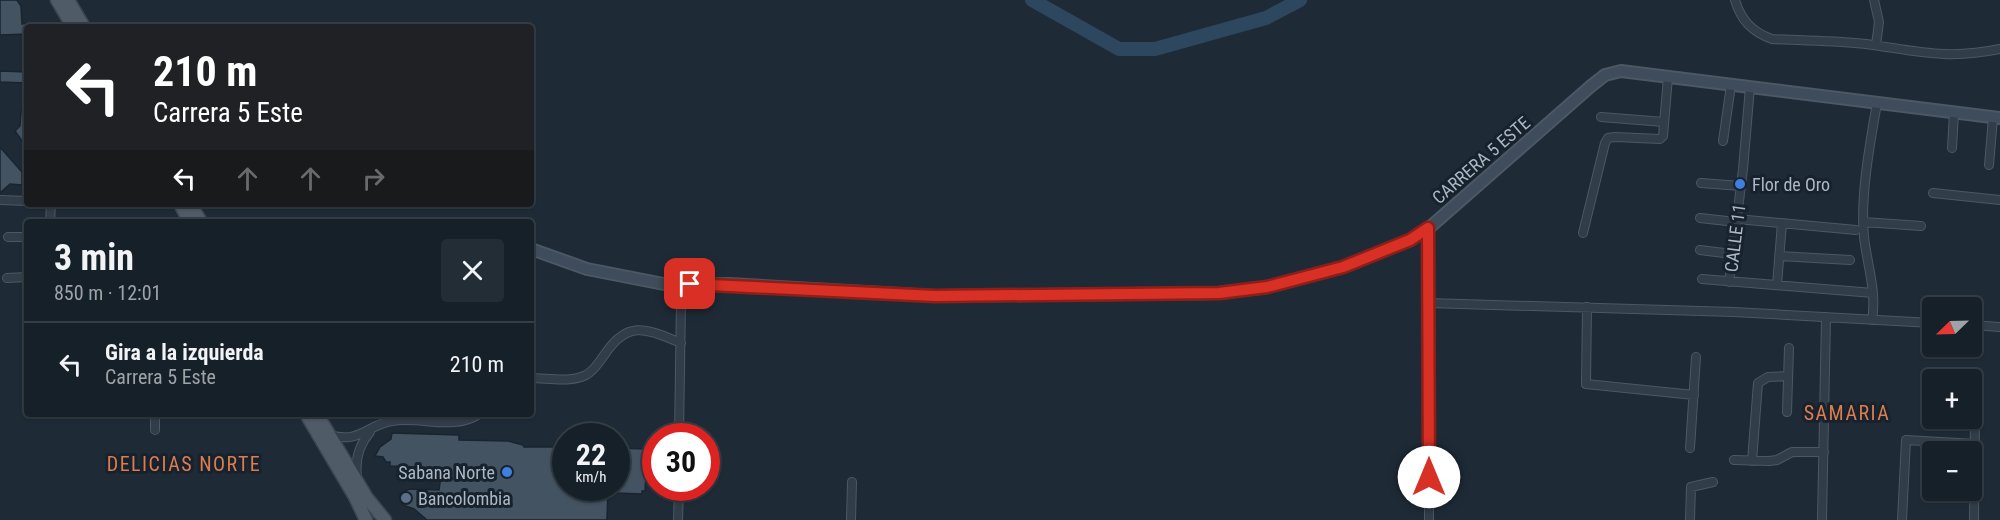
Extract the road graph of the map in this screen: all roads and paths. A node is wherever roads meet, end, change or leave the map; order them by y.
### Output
1 (57, 0) edge
2 (68, 0) edge
3 (1735, 0) edge
4 (1874, 0) edge
5 (71, 24) edge
6 (82, 24) edge
7 (1876, 45) junction
8 (2000, 50) edge
9 (1668, 77) junction
10 (1731, 85) junction
11 (1750, 87) junction
12 (1877, 103) junction
13 (1954, 113) junction
14 (1601, 117) dead end
15 (1997, 118) edge
16 (1664, 122) junction
17 (1723, 141) dead end
18 (1952, 148) dead end
19 (1989, 165) dead end
20 (1701, 183) dead end
21 (1741, 186) junction
22 (1934, 193) dead end
23 (0, 200) edge
24 (2000, 200) edge
25 (24, 201) edge
26 (193, 207) edge
27 (1700, 218) dead end
28 (207, 219) edge
29 (1737, 221) junction
30 (1864, 222) junction
31 (1782, 224) junction
32 (1921, 226) dead end
33 (1428, 228) junction
34 (1857, 230) dead end
35 (1584, 233) dead end
36 (8, 237) dead end
37 (24, 237) edge
38 (534, 250) edge
39 (1700, 250) dead end
40 (1732, 254) junction
41 (1779, 256) junction
42 (1850, 260) dead end
43 (24, 277) edge
44 (7, 278) dead end
45 (1702, 279) dead end
46 (1729, 282) junction
47 (690, 284) junction
48 (669, 285) junction
49 (1777, 285) junction
50 (1873, 293) junction
51 (681, 300) junction
52 (1428, 303) junction
53 (1587, 307) junction
54 (1826, 317) junction
55 (1872, 320) junction
56 (1922, 322) edge
57 (1982, 326) edge
58 (2000, 327) edge
59 (681, 343) junction
60 (1789, 348) dead end
61 (1696, 357) dead end
62 (1788, 376) junction
63 (534, 378) edge
64 (1694, 394) junction
65 (1787, 412) dead end
66 (155, 417) edge
67 (308, 417) edge
68 (319, 417) edge
69 (473, 417) edge
70 (679, 423) edge
71 (373, 429) junction
72 (155, 430) dead end
73 (328, 434) junction
74 (1923, 441) edge
75 (1690, 448) dead end
76 (1824, 452) junction
77 (1734, 460) dead end
78 (1752, 461) junction
79 (852, 482) dead end
80 (1713, 482) dead end
81 (358, 483) junction
82 (679, 501) edge
83 (1974, 501) edge
84 (365, 519) edge
85 (385, 520) edge
86 (678, 520) edge
87 (851, 520) edge
88 (1429, 520) edge
89 (1690, 520) edge
90 (1822, 520) edge
91 (1902, 520) edge
92 (1974, 520) edge

1 - 5 main road
2 - 6 main road
3 - 7 street
4 - 7 street
7 - 8 street
9 - 10 street, CARRERA 5 ESTE
9 - 16 street
9 - 33 street, CARRERA 5 ESTE
10 - 11 street, CARRERA 5 ESTE
10 - 17 street
11 - 12 street, CARRERA 5 ESTE
11 - 21 street, CALLE 11
12 - 13 street, CARRERA 5 ESTE
12 - 30 street
13 - 15 street, CARRERA 5 ESTE
13 - 18 street
14 - 16 street
15 - 19 street
16 - 35 street
20 - 21 street
21 - 29 street, CALLE 11
22 - 24 street
23 - 25 street
26 - 28 street
27 - 29 street
29 - 31 street
29 - 40 street, CALLE 11
30 - 32 street
30 - 50 street
31 - 34 street
31 - 41 street
33 - 47 street, CARRERA 5 ESTE
33 - 52 street
36 - 37 street
38 - 48 street, CARRERA 5 ESTE
39 - 40 street
40 - 46 street, CALLE 11
41 - 42 street
41 - 49 street
43 - 44 street
45 - 46 street
46 - 49 street
47 - 48 street, CARRERA 5 ESTE
47 - 51 street
48 - 51 street
49 - 50 street
50 - 55 street
51 - 59 street
52 - 53 street
52 - 88 street
53 - 54 street
53 - 64 street
54 - 55 street
54 - 76 street
55 - 56 street
57 - 58 street
59 - 63 street
59 - 70 street
60 - 62 street
61 - 64 street
62 - 65 street
62 - 78 street
64 - 75 street
66 - 72 street
67 - 84 main road
68 - 73 main road
69 - 71 street
71 - 73 street
71 - 81 street
73 - 81 main road
74 - 91 street
76 - 78 street
76 - 90 street
77 - 78 street
79 - 87 street
80 - 89 street
81 - 85 main road
82 - 86 street
83 - 92 street

